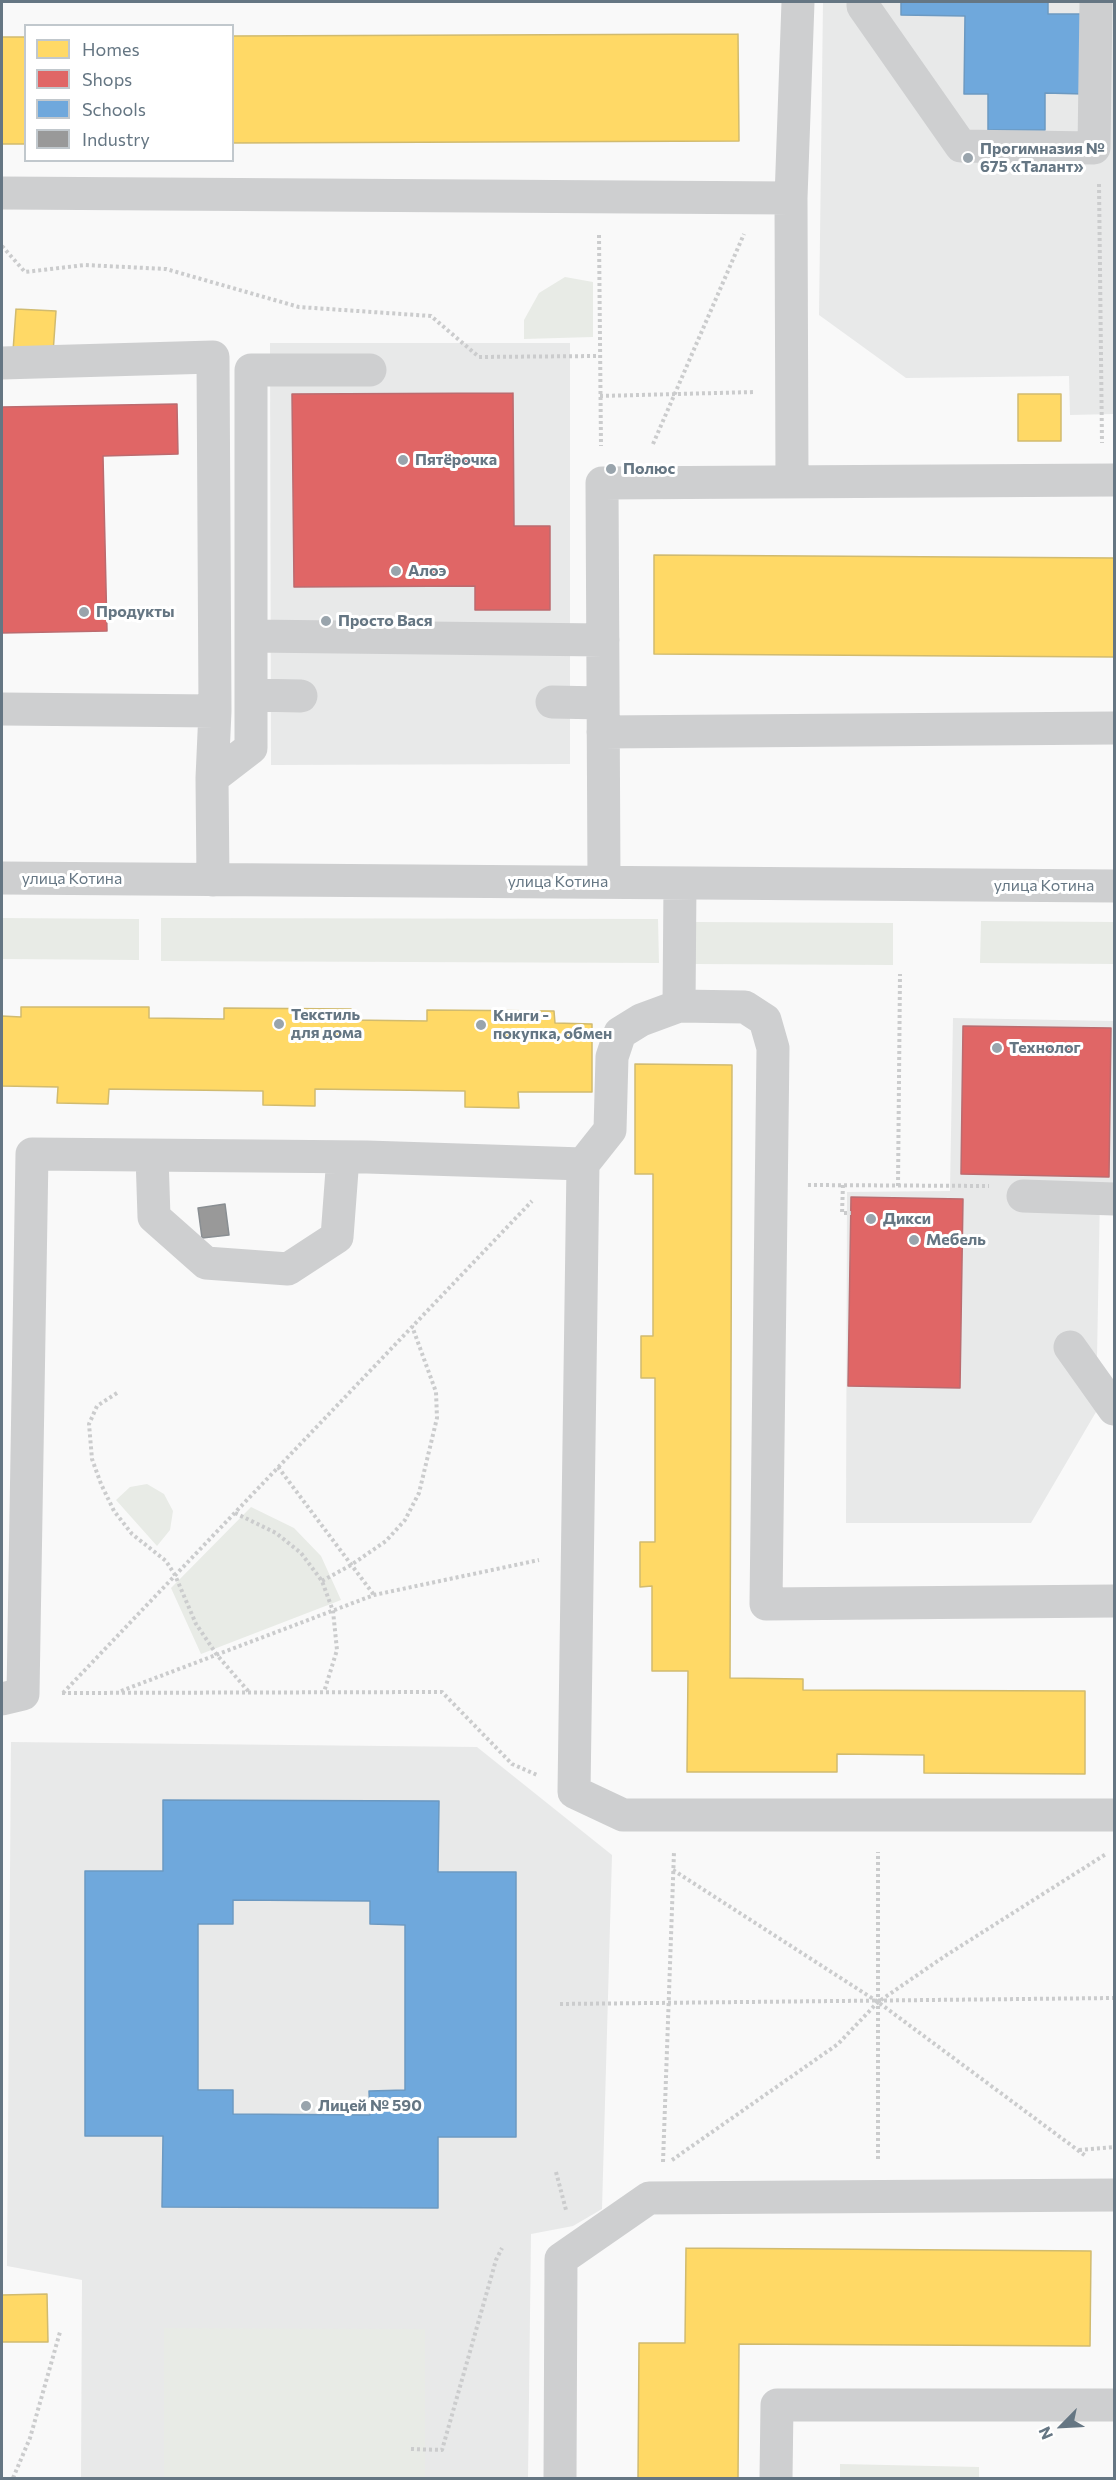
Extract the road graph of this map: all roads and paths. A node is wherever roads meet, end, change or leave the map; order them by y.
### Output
1 (798, 2) edge
2 (864, 2) edge
3 (1096, 2) edge
4 (1094, 148) junction
5 (2, 194) edge
6 (599, 197) junction
7 (775, 198) junction
8 (2, 246) edge
9 (599, 356) junction
10 (2, 363) edge
11 (370, 370) dead end
12 (792, 391) junction
13 (675, 394) junction
14 (600, 396) junction
15 (1102, 415) dead end
16 (1114, 480) edge
17 (792, 482) junction
18 (602, 483) junction
19 (636, 484) junction
20 (252, 636) junction
21 (603, 640) junction
22 (252, 695) junction
23 (301, 696) dead end
24 (552, 702) dead end
25 (2, 709) edge
26 (215, 711) junction
27 (603, 717) junction
28 (1114, 728) edge
29 (212, 778) junction
30 (2, 878) edge
31 (213, 880) junction
32 (604, 882) junction
33 (680, 883) junction
34 (1114, 886) edge
35 (900, 974) dead end
36 (679, 1006) junction
37 (152, 1156) junction
38 (343, 1157) junction
39 (583, 1164) junction
40 (771, 1185) junction
41 (843, 1185) junction
42 (898, 1186) junction
43 (1023, 1196) joint
44 (535, 1199) dead end
45 (1114, 1199) edge
46 (850, 1213) dead end
47 (412, 1326) junction
48 (1070, 1347) dead end
49 (117, 1393) dead end
50 (1114, 1408) edge
51 (278, 1467) junction
52 (235, 1513) junction
53 (578, 1552) junction
54 (351, 1565) junction
55 (175, 1575) junction
56 (322, 1581) junction
57 (374, 1595) junction
58 (1114, 1601) edge
59 (333, 1611) junction
60 (217, 1655) junction
61 (324, 1692) junction
62 (117, 1693) junction
63 (250, 1693) junction
64 (2, 1700) edge
65 (574, 1792) junction
66 (1114, 1815) edge
67 (1114, 1849) edge
68 (674, 1856) dead end
69 (878, 1856) dead end
70 (674, 1870) junction
71 (1114, 1998) edge
72 (878, 2002) junction
73 (668, 2003) junction
74 (560, 2004) dead end
75 (1114, 2147) edge
76 (1078, 2150) junction
77 (1096, 2163) dead end
78 (878, 2164) dead end
79 (1114, 2195) edge
80 (502, 2248) dead end
81 (60, 2332) dead end
82 (1114, 2405) edge
83 (411, 2449) dead end
84 (13, 2478) edge
85 (560, 2478) edge
86 (776, 2478) edge

1 - 7 street
2 - 4 street
3 - 4 street
4 - 15 path
5 - 6 street
6 - 7 street
6 - 9 path
7 - 12 street
7 - 13 path
8 - 9 path
9 - 14 path
10 - 26 street
11 - 20 street
12 - 13 path
12 - 17 street
13 - 14 path
13 - 19 path
14 - 18 path
16 - 17 street
17 - 19 street
18 - 19 street
18 - 21 street
20 - 21 street
20 - 22 street
21 - 27 street
22 - 23 street
22 - 29 street
24 - 27 street
25 - 26 street
26 - 29 street
27 - 28 street
27 - 32 street
29 - 31 street
30 - 31 street, улица Котина
31 - 32 street, улица Котина
32 - 33 street, улица Котина
33 - 34 street, улица Котина
33 - 36 street
35 - 42 path
36 - 39 street
36 - 40 street
37 - 38 street
37 - 38 street
37 - 64 street
38 - 39 street
39 - 53 street
40 - 41 path
40 - 58 street
41 - 42 path
41 - 46 path
42 - 43 path
43 - 45 street
44 - 47 path
47 - 51 path
47 - 54 path
48 - 50 street
49 - 55 path
51 - 52 path
51 - 54 path
52 - 55 path
52 - 56 path
53 - 57 path
53 - 65 street
54 - 56 path
54 - 57 path
55 - 60 path
55 - 62 path
56 - 59 path
57 - 59 path
59 - 60 path
59 - 61 path
60 - 62 path
60 - 63 path
61 - 63 path
61 - 65 path
62 - 63 path
65 - 66 street
67 - 72 path
68 - 70 path
69 - 72 path
70 - 72 path
70 - 73 path
71 - 72 path
72 - 73 path
72 - 73 path
72 - 76 path
72 - 78 path
73 - 74 path
75 - 76 path
76 - 77 path
79 - 85 street
80 - 83 path
81 - 84 path
82 - 86 street

